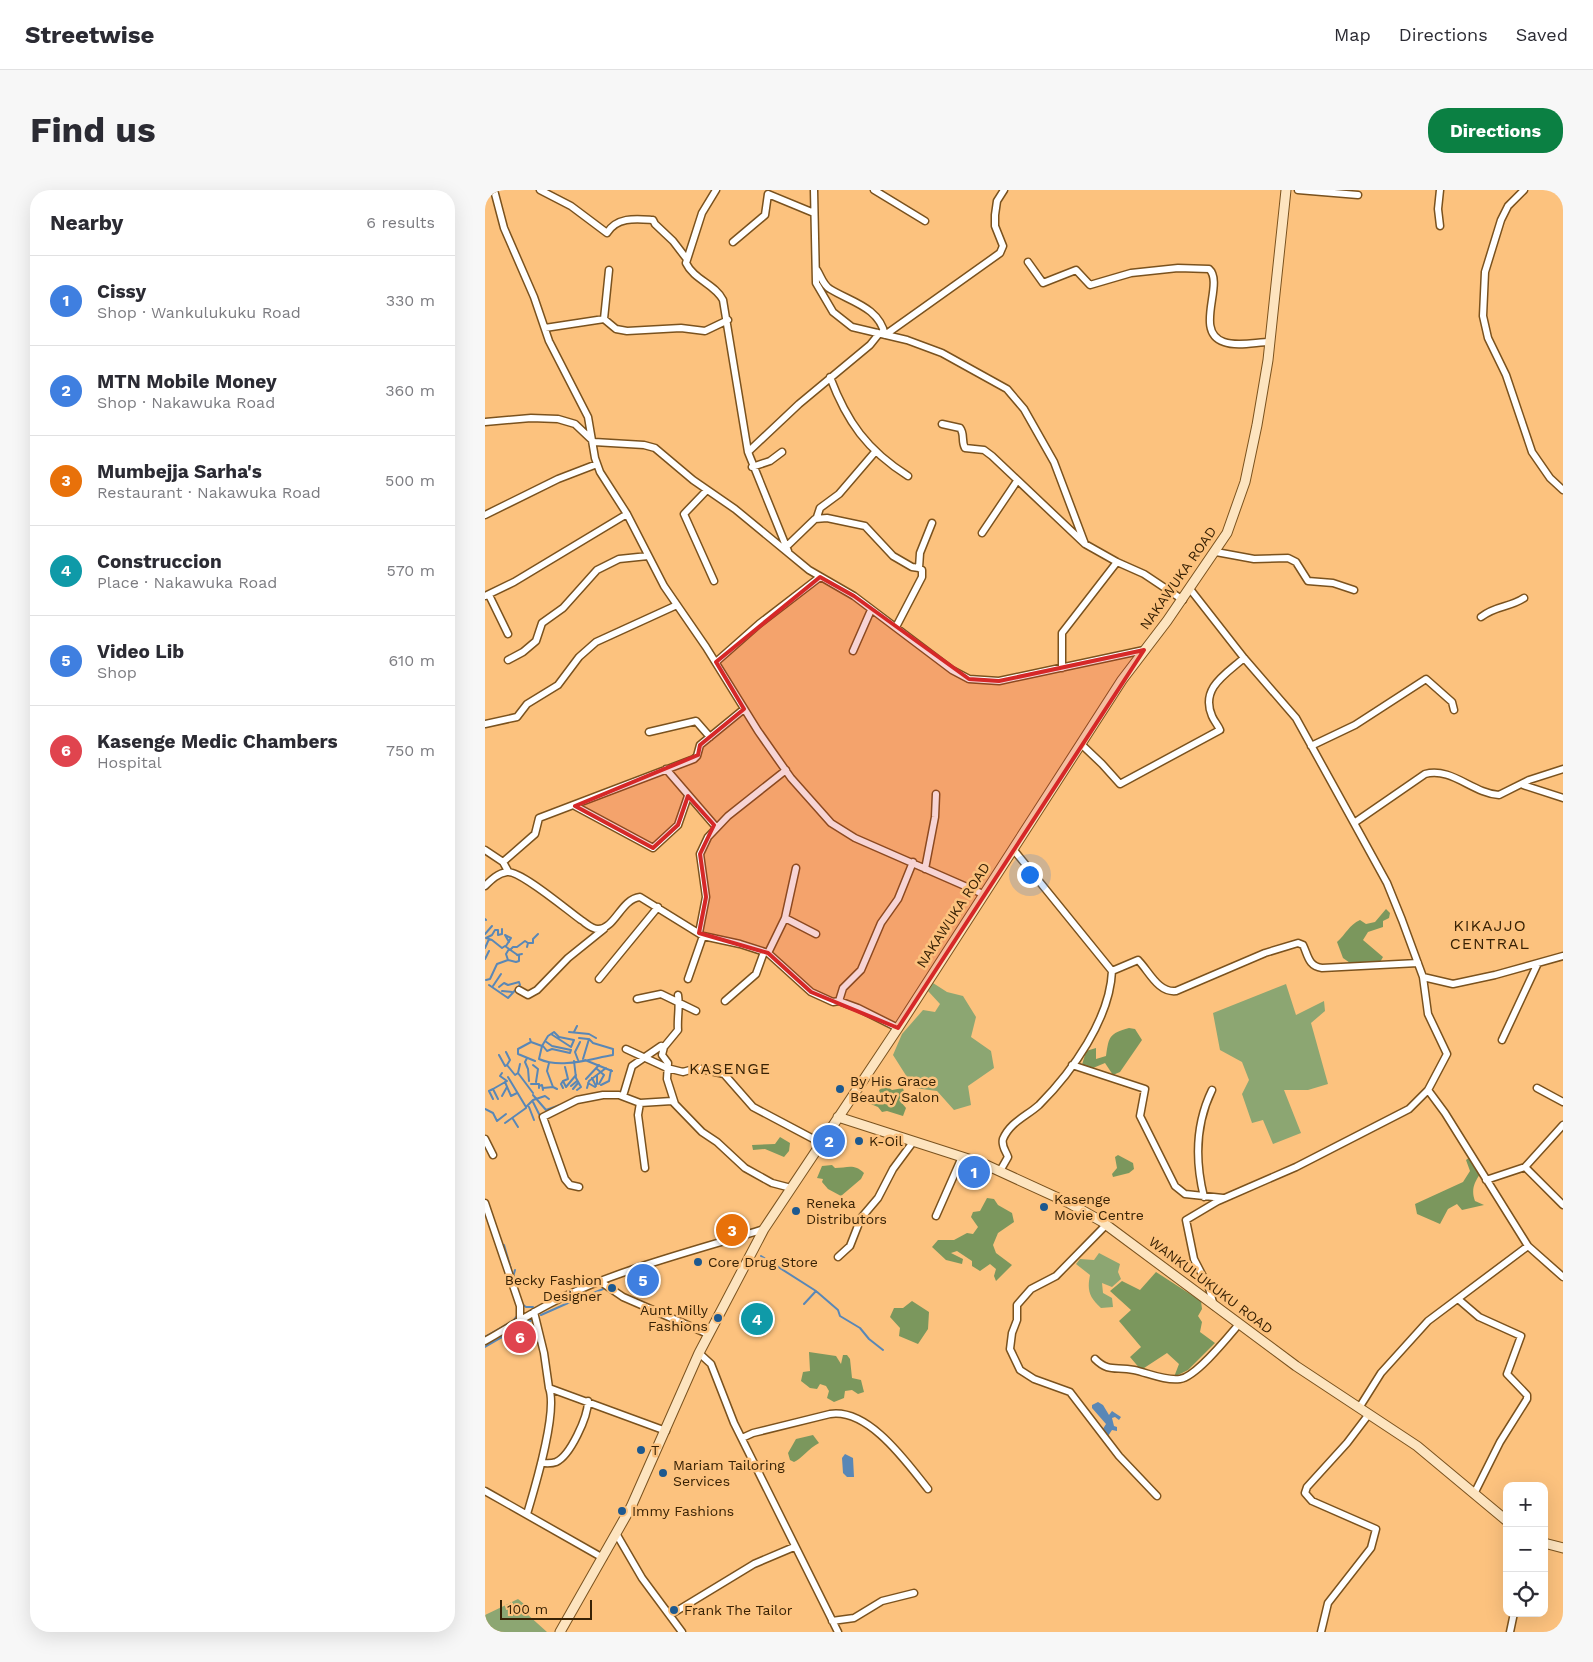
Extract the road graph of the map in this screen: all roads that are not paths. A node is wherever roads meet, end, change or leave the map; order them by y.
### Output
1 (494, 190) edge
2 (540, 190) edge
3 (717, 190) edge
4 (815, 190) edge
5 (874, 190) edge
6 (1004, 190) edge
7 (1286, 190) edge
8 (1298, 190) edge
9 (1440, 190) edge
10 (1524, 190) edge
11 (1358, 194) dead end
12 (814, 213) junction
13 (925, 221) dead end
14 (1440, 226) dead end
15 (733, 242) dead end
16 (685, 258) junction
17 (1028, 262) dead end
18 (609, 270) dead end
19 (817, 270) junction
20 (604, 319) junction
21 (728, 320) junction
22 (545, 328) junction
23 (877, 333) junction
24 (885, 335) junction
25 (1270, 342) junction
26 (830, 378) junction
27 (485, 422) edge
28 (942, 424) dead end
29 (594, 442) junction
30 (748, 452) junction
31 (782, 452) dead end
32 (875, 452) junction
33 (597, 464) junction
34 (752, 467) junction
35 (908, 476) dead end
36 (1017, 481) junction
37 (707, 490) junction
38 (1563, 490) edge
39 (485, 514) edge
40 (627, 514) junction
41 (817, 517) junction
42 (932, 523) dead end
43 (982, 533) dead end
44 (1085, 544) junction
45 (787, 550) junction
46 (1216, 552) junction
47 (648, 556) junction
48 (1117, 562) junction
49 (919, 568) junction
50 (819, 577) junction
51 (714, 581) dead end
52 (1190, 589) junction
53 (1354, 590) dead end
54 (487, 596) edge
55 (1524, 598) dead end
56 (1183, 600) junction
57 (677, 604) junction
58 (871, 610) junction
59 (1481, 617) dead end
60 (896, 627) junction
61 (508, 634) dead end
62 (1144, 650) junction
63 (853, 651) dead end
64 (1244, 658) junction
65 (508, 660) dead end
66 (716, 662) junction
67 (1062, 668) junction
68 (744, 709) junction
69 (1454, 710) dead end
70 (485, 724) edge
71 (649, 732) dead end
72 (710, 737) junction
73 (1081, 744) junction
74 (1311, 746) junction
75 (665, 769) junction
76 (1563, 769) edge
77 (785, 770) junction
78 (1523, 785) junction
79 (936, 794) dead end
80 (688, 796) junction
81 (1563, 798) edge
82 (575, 806) junction
83 (1354, 823) junction
84 (716, 827) junction
85 (1013, 849) junction
86 (485, 850) edge
87 (503, 862) junction
88 (913, 862) junction
89 (795, 868) dead end
90 (925, 869) junction
91 (508, 871) junction
92 (485, 886) edge
93 (983, 894) junction
94 (657, 907) junction
95 (785, 918) junction
96 (605, 928) junction
97 (701, 934) junction
98 (816, 934) dead end
99 (766, 952) junction
100 (1563, 956) edge
101 (1418, 963) junction
102 (1538, 963) junction
103 (1112, 971) junction
104 (1423, 978) junction
105 (599, 979) dead end
106 (688, 979) dead end
107 (519, 990) dead end
108 (678, 995) dead end
109 (637, 999) dead end
110 (725, 1000) dead end
111 (839, 1001) junction
112 (696, 1011) dead end
113 (898, 1028) junction
114 (1502, 1040) dead end
115 (661, 1046) dead end
116 (626, 1049) dead end
117 (645, 1056) junction
118 (1072, 1065) junction
119 (667, 1068) junction
120 (1537, 1088) dead end
121 (1212, 1090) dead end
122 (1428, 1090) junction
123 (623, 1096) junction
124 (1563, 1102) edge
125 (640, 1103) junction
126 (675, 1104) junction
127 (838, 1117) junction
128 (1563, 1125) edge
129 (485, 1139) edge
130 (913, 1142) junction
131 (821, 1143) junction
132 (493, 1155) dead end
133 (962, 1157) junction
134 (1525, 1167) junction
135 (645, 1168) dead end
136 (1000, 1171) junction
137 (1486, 1180) junction
138 (579, 1187) dead end
139 (791, 1188) junction
140 (1205, 1197) junction
141 (1225, 1198) junction
142 (485, 1203) edge
143 (1563, 1205) edge
144 (935, 1216) dead end
145 (1106, 1225) junction
146 (764, 1229) junction
147 (1528, 1246) junction
148 (838, 1257) dead end
149 (1563, 1276) edge
150 (601, 1282) junction
151 (1458, 1299) junction
152 (520, 1306) junction
153 (1214, 1307) junction
154 (532, 1314) junction
155 (521, 1321) junction
156 (1239, 1324) junction
157 (709, 1334) junction
158 (485, 1341) edge
159 (699, 1353) junction
160 (1095, 1359) dead end
161 (549, 1388) junction
162 (587, 1401) junction
163 (1359, 1408) junction
164 (1369, 1414) junction
165 (666, 1431) junction
166 (742, 1438) junction
167 (541, 1463) junction
168 (928, 1489) dead end
169 (485, 1492) edge
170 (1474, 1494) junction
171 (1157, 1496) dead end
172 (527, 1514) junction
173 (1503, 1519) edge
174 (617, 1535) junction
175 (1548, 1544) edge
176 (794, 1547) junction
177 (1563, 1548) edge
178 (603, 1558) junction
179 (914, 1593) dead end
180 (670, 1615) junction
181 (1513, 1617) edge
182 (832, 1621) junction
183 (560, 1632) edge
184 (682, 1632) edge
185 (838, 1632) edge
186 (1321, 1632) edge
187 (1510, 1632) edge

1 - 22 street
2 - 16 street
3 - 16 street
4 - 12 street
5 - 13 street
6 - 24 street
7 - 25 main road, NAKAWUKA ROAD
8 - 11 street
9 - 14 street
10 - 38 street
12 - 15 street
12 - 19 street
16 - 21 street
17 - 25 street
18 - 20 street
19 - 23 street
19 - 24 street
20 - 21 street
20 - 22 street
21 - 30 street
22 - 29 street
23 - 24 street
23 - 26 street
24 - 44 street
25 - 46 main road, NAKAWUKA ROAD
26 - 30 street
26 - 32 street
27 - 29 street
28 - 36 street
29 - 33 street
29 - 37 street
30 - 34 street
31 - 34 street
32 - 35 street
32 - 41 street
33 - 39 street
33 - 40 street
34 - 45 street
36 - 43 street
36 - 44 street
37 - 45 street
37 - 51 street
40 - 47 street
40 - 54 street
41 - 45 street
41 - 49 street
42 - 49 street
44 - 48 street
45 - 50 street
46 - 52 main road, NAKAWUKA ROAD
46 - 53 street
47 - 57 street
47 - 65 street
48 - 56 street
48 - 67 street
49 - 60 street
50 - 58 street
50 - 66 street
52 - 56 main road, NAKAWUKA ROAD
52 - 64 street
54 - 61 street
55 - 59 street
56 - 62 main road, NAKAWUKA ROAD
57 - 66 street
57 - 70 street
58 - 60 street
58 - 63 street
60 - 67 street
62 - 67 street
62 - 73 main road, NAKAWUKA ROAD
64 - 73 street
64 - 74 street
66 - 68 street
68 - 72 street
68 - 77 street
69 - 74 street
71 - 72 street
72 - 75 street
73 - 85 main road, NAKAWUKA ROAD
74 - 83 street
75 - 80 street
75 - 82 street
76 - 78 street
77 - 84 street
77 - 88 street
78 - 81 street
78 - 83 street
79 - 90 street
80 - 82 street
80 - 84 street
82 - 87 street
83 - 101 street
84 - 97 street
85 - 93 main road, NAKAWUKA ROAD
85 - 103 street
86 - 87 street
87 - 91 street
88 - 90 street
88 - 111 street
89 - 95 street
90 - 93 street
91 - 92 street
91 - 96 street
93 - 113 main road, NAKAWUKA ROAD
94 - 96 street
94 - 97 street
94 - 105 street
95 - 98 street
95 - 99 street
96 - 107 street
97 - 99 street
97 - 106 street
99 - 110 street
99 - 111 street
100 - 102 street
101 - 103 street
101 - 104 street
102 - 104 street
102 - 114 street
103 - 118 street
104 - 122 street
108 - 119 street
109 - 112 street
111 - 113 street
113 - 127 main road, NAKAWUKA ROAD
115 - 117 street
116 - 117 street
117 - 119 street
117 - 123 street
118 - 136 street
118 - 140 street
119 - 126 street
119 - 131 street
120 - 124 street
121 - 140 street
122 - 137 street
122 - 141 street
123 - 125 street
123 - 138 street
125 - 126 street
125 - 135 street
126 - 139 street
127 - 130 main road, WANKULUKUKU ROAD
127 - 131 main road, NAKAWUKA ROAD
128 - 134 street
129 - 132 street
130 - 133 main road, WANKULUKUKU ROAD
130 - 148 street
131 - 139 main road, NAKAWUKA ROAD
133 - 136 main road, WANKULUKUKU ROAD
133 - 144 street
134 - 137 street
134 - 143 street
136 - 145 main road, WANKULUKUKU ROAD
137 - 147 street
139 - 146 main road, NAKAWUKA ROAD
140 - 141 street
141 - 153 street
142 - 152 street
145 - 153 main road, WANKULUKUKU ROAD
145 - 171 street
146 - 150 street
146 - 157 main road, NAKAWUKA ROAD
147 - 149 street
147 - 151 street
150 - 154 street
150 - 157 street
151 - 163 street
151 - 170 street
152 - 154 street
152 - 155 street
153 - 156 main road, WANKULUKUKU ROAD
154 - 155 street
154 - 161 street
155 - 158 street
156 - 160 street
156 - 163 main road, WANKULUKUKU ROAD
157 - 159 main road, NAKAWUKA ROAD
159 - 165 main road, NAKAWUKA ROAD
159 - 166 street
161 - 162 street
161 - 167 street
162 - 165 street
162 - 167 street
163 - 164 main road, WANKULUKUKU ROAD
164 - 170 main road, WANKULUKUKU ROAD
164 - 186 street
165 - 174 main road, NAKAWUKA ROAD
166 - 168 street
166 - 176 street
167 - 172 street
169 - 172 street
170 - 173 main road, WANKULUKUKU ROAD
172 - 178 street
174 - 178 main road, NAKAWUKA ROAD
174 - 180 street
175 - 177 main road
176 - 180 street
176 - 182 street
178 - 183 main road, NAKAWUKA ROAD
179 - 182 street
180 - 184 street
181 - 187 street
182 - 185 street

